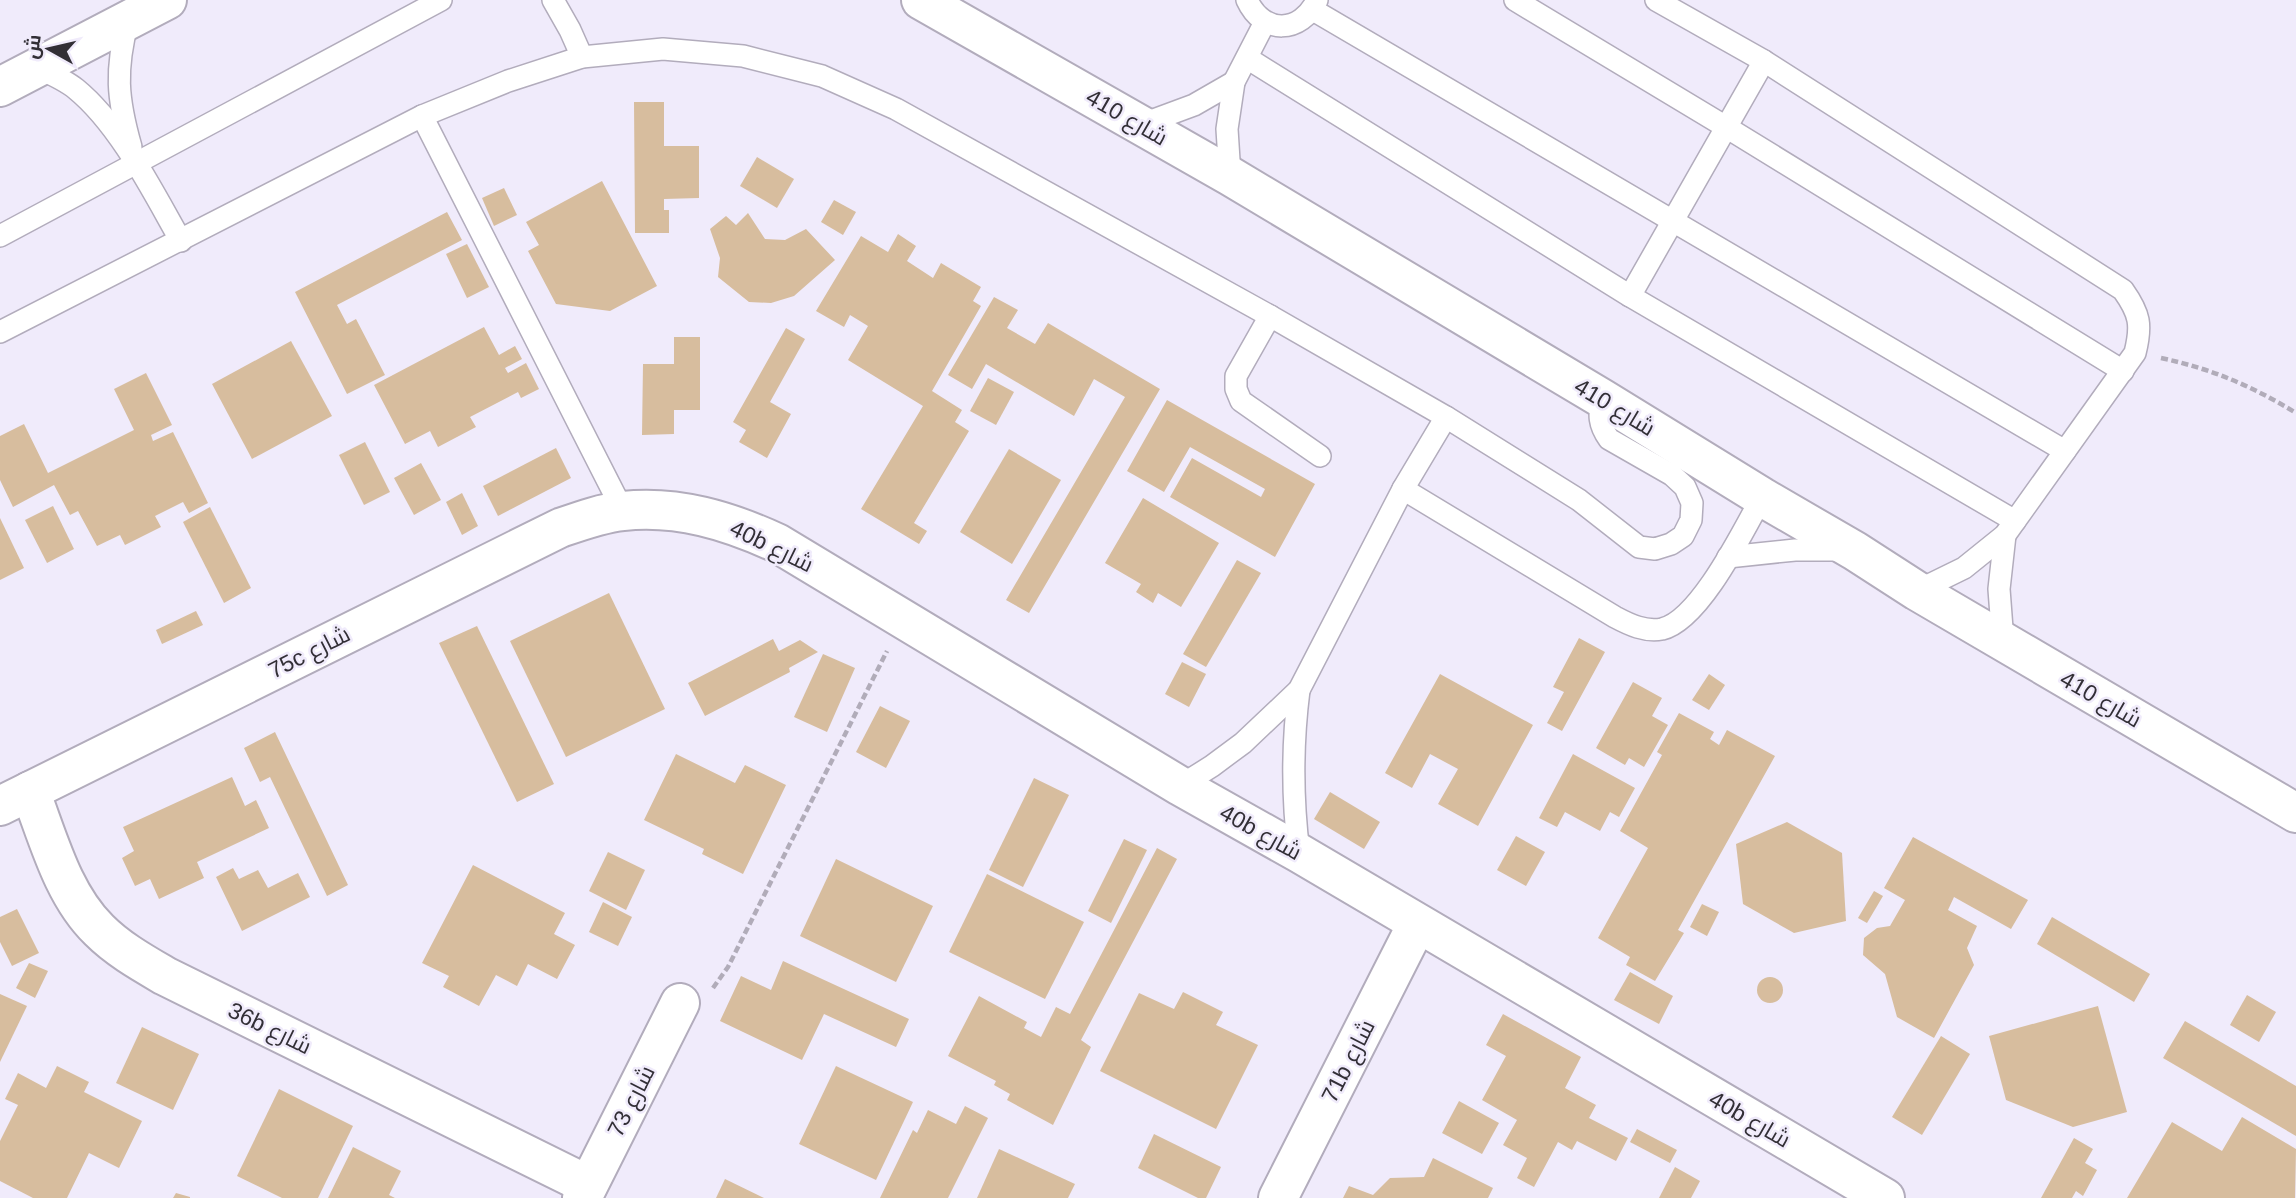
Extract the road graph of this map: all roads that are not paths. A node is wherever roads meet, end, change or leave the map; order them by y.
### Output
1 (167, 0) edge
2 (441, 0) edge
3 (554, 0) edge
4 (1247, 0) edge
5 (1515, 0) edge
6 (1656, 0) edge
7 (926, 2) edge
8 (1315, 5) edge
9 (128, 20) junction
10 (1265, 22) junction
11 (582, 57) junction
12 (1247, 58) junction
13 (1764, 61) junction
14 (38, 68) junction
15 (1234, 82) junction
16 (0, 87) edge
17 (422, 117) junction
18 (1140, 125) junction
19 (1726, 127) junction
20 (136, 163) junction
21 (1230, 176) junction
22 (1674, 221) junction
23 (0, 236) edge
24 (181, 241) junction
25 (1630, 296) junction
26 (1270, 316) junction
27 (0, 332) edge
28 (2123, 371) junction
29 (1603, 399) junction
30 (1446, 417) junction
31 (2065, 451) junction
32 (1320, 456) dead end
33 (1403, 489) junction
34 (1762, 497) junction
35 (623, 511) junction
36 (2010, 528) junction
37 (1855, 551) junction
38 (1728, 557) junction
39 (1917, 591) junction
40 (2003, 642) junction
41 (1299, 690) junction
42 (1180, 786) junction
43 (15, 799) edge
44 (2296, 813) edge
45 (1299, 853) junction
46 (1417, 924) junction
47 (675, 1013) road end
48 (585, 1191) edge
49 (1278, 1198) edge
50 (1885, 1198) edge

1 - 9 main road
2 - 20 lane
3 - 11 lane
4 - 10 lane
5 - 19 lane
6 - 13 lane
7 - 18 main road, شارع 410
8 - 10 lane
8 - 22 lane
9 - 14 main road
9 - 20 lane
10 - 12 lane
11 - 17 lane
11 - 26 lane
12 - 15 lane
12 - 25 lane
13 - 19 lane
13 - 28 lane
14 - 16 main road
14 - 20 lane
15 - 18 lane
15 - 21 lane
17 - 24 lane
17 - 35 lane
18 - 21 main road, شارع 410
19 - 22 lane
19 - 28 lane
20 - 23 lane
20 - 24 lane
21 - 29 main road, شارع 410
22 - 25 lane
22 - 31 lane
24 - 27 lane
25 - 36 lane
26 - 30 lane
26 - 32 lane
28 - 31 lane
29 - 30 lane
29 - 34 main road, شارع 410
30 - 33 lane
31 - 36 lane
33 - 38 lane
33 - 41 lane
34 - 37 main road, شارع 410
34 - 38 lane
35 - 42 main road, 40b شارع
35 - 43 main road, 75c شارع
36 - 39 lane
36 - 40 lane
37 - 38 lane
37 - 39 main road, شارع 410
39 - 40 main road, شارع 410
40 - 44 main road, شارع 410
41 - 42 lane
41 - 45 lane
42 - 45 main road, 40b شارع
43 - 48 main road, 36b شارع
45 - 46 main road, 40b شارع
46 - 49 main road, 71b شارع
46 - 50 main road, 40b شارع
47 - 48 main road, شارع 73

